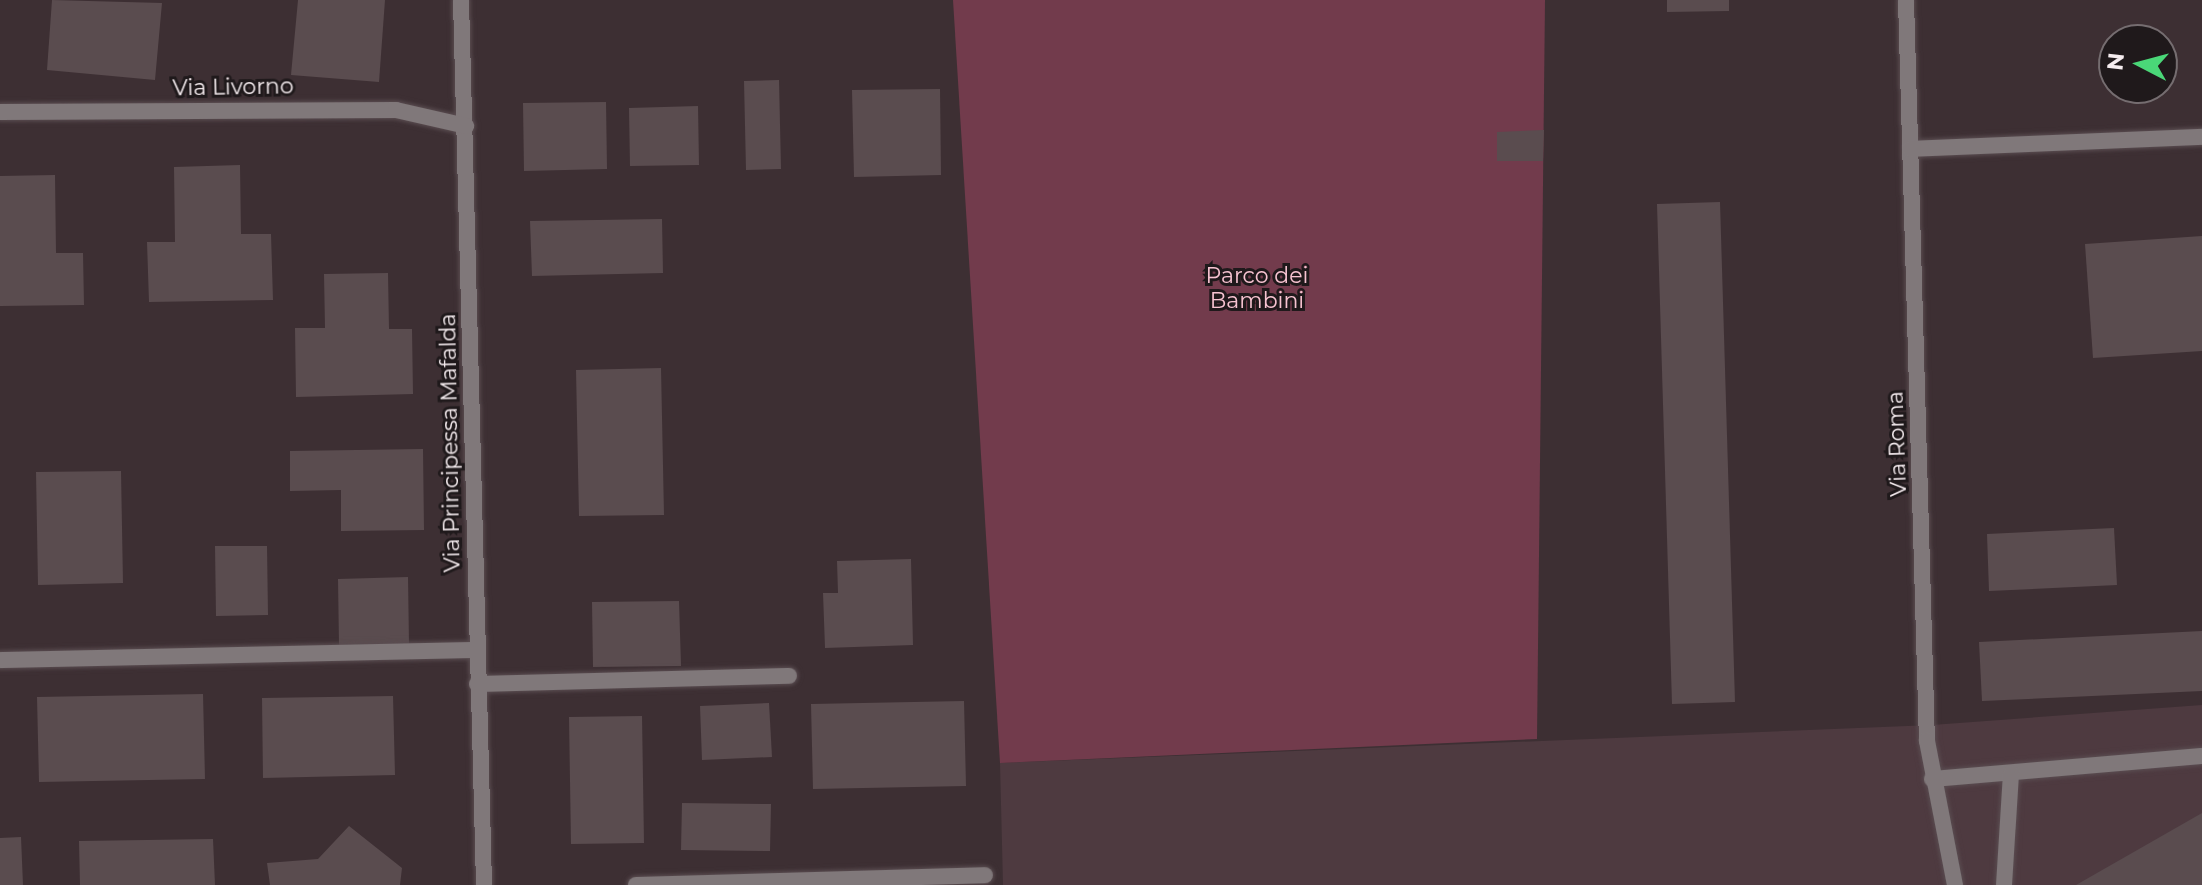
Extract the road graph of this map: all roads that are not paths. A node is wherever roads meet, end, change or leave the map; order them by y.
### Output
1 (461, 0) edge
2 (1906, 0) edge
3 (0, 112) edge
4 (466, 126) junction
5 (2202, 137) edge
6 (1910, 149) junction
7 (476, 650) junction
8 (0, 660) edge
9 (789, 676) dead end
10 (477, 684) junction
11 (2202, 756) edge
12 (2011, 773) junction
13 (1932, 779) junction
14 (985, 875) dead end
15 (484, 885) edge
16 (636, 885) edge
17 (1955, 885) edge
18 (2004, 885) edge

1 - 4 street, Via Principessa Mafalda
2 - 6 street, Via Roma
3 - 4 street, Via Livorno
4 - 7 street, Via Principessa Mafalda
5 - 6 street
6 - 13 street, Via Roma
7 - 8 street
7 - 10 street, Via Principessa Mafalda
9 - 10 street
10 - 15 street, Via Principessa Mafalda
11 - 12 street
12 - 13 street
12 - 18 street
13 - 17 street, Via Roma
14 - 16 street

